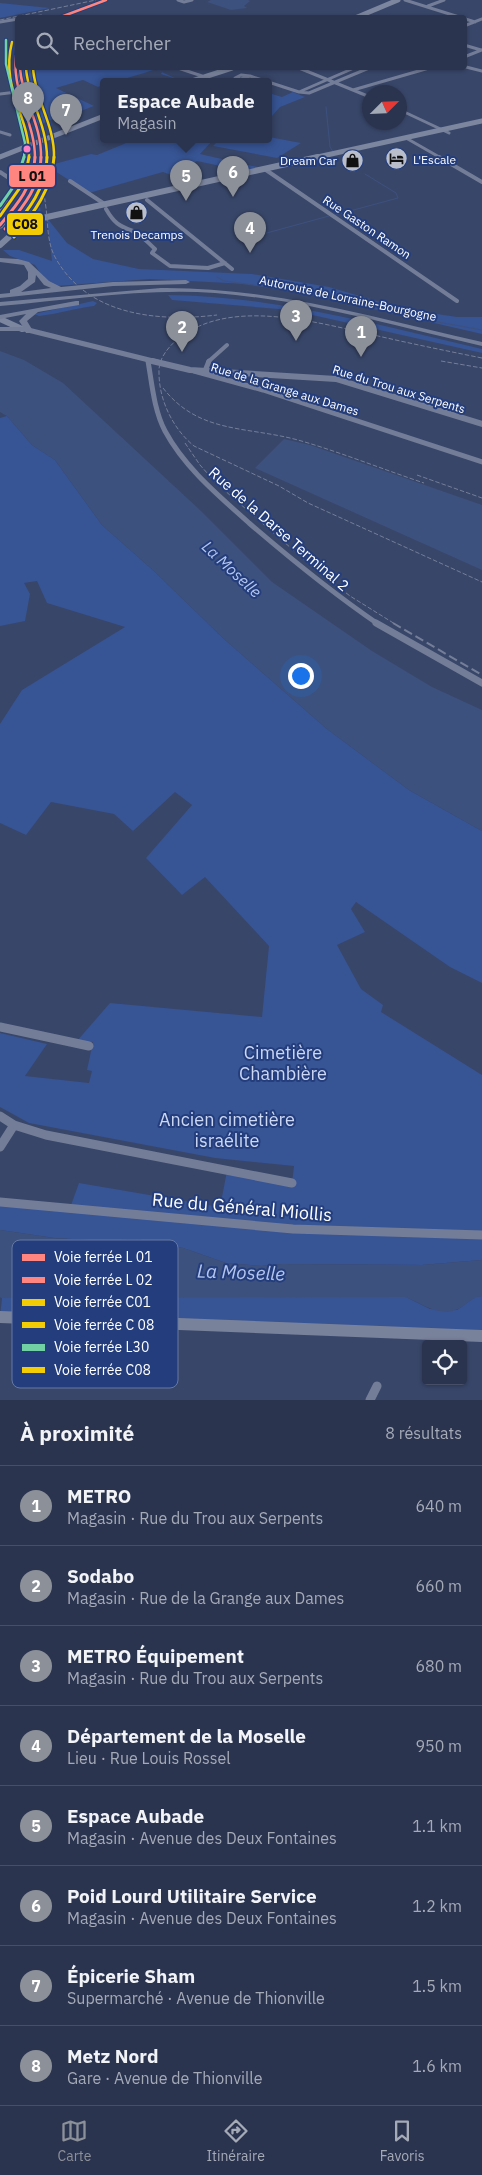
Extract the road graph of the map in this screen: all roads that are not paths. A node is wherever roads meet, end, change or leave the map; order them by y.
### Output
1 (178, 0) edge
2 (192, 0) edge
3 (387, 0) edge
4 (395, 0) edge
5 (406, 0) edge
6 (444, 0) edge
7 (428, 6) junction
8 (482, 14) edge
9 (362, 15) edge
10 (458, 15) edge
11 (467, 18) edge
12 (471, 19) junction
13 (481, 19) edge
14 (15, 20) edge
15 (467, 20) edge
16 (0, 22) edge
17 (475, 22) junction
18 (467, 25) edge
19 (467, 46) edge
20 (481, 50) edge
21 (467, 56) edge
22 (467, 67) edge
23 (15, 70) edge
24 (186, 70) edge
25 (192, 70) edge
26 (217, 70) edge
27 (225, 70) edge
28 (300, 70) edge
29 (304, 70) edge
30 (349, 70) edge
31 (364, 70) edge
32 (422, 70) edge
33 (482, 71) edge
34 (206, 75) junction
35 (250, 76) dead end
36 (198, 78) edge
37 (256, 78) edge
38 (327, 79) junction
39 (335, 82) junction
40 (272, 83) edge
41 (315, 84) junction
42 (324, 87) junction
43 (353, 90) junction
44 (300, 92) junction
45 (0, 94) edge
46 (362, 94) edge
47 (407, 113) edge
48 (100, 118) edge
49 (482, 121) edge
50 (482, 125) edge
51 (446, 131) junction
52 (1, 132) edge
53 (10, 135) dead end
54 (408, 140) junction
55 (0, 157) edge
56 (0, 172) edge
57 (268, 172) junction
58 (70, 181) dead end
59 (482, 182) edge
60 (21, 186) dead end
61 (147, 200) junction
62 (4, 201) dead end
63 (104, 207) junction
64 (0, 213) edge
65 (40, 218) junction
66 (0, 226) edge
67 (0, 245) edge
68 (0, 253) edge
69 (0, 261) edge
70 (20, 261) junction
71 (225, 263) junction
72 (232, 269) dead end
73 (95, 286) junction
74 (157, 290) junction
75 (260, 290) junction
76 (0, 297) edge
77 (457, 301) dead end
78 (0, 304) edge
79 (42, 310) junction
80 (0, 318) edge
81 (0, 325) edge
82 (0, 329) edge
83 (25, 330) junction
84 (482, 338) edge
85 (482, 344) edge
86 (227, 345) dead end
87 (148, 360) junction
88 (190, 370) junction
89 (205, 371) junction
90 (235, 372) junction
91 (244, 373) junction
92 (233, 382) junction
93 (262, 390) junction
94 (482, 424) edge
95 (482, 462) edge
96 (482, 683) edge
97 (0, 1027) edge
98 (89, 1046) dead end
99 (0, 1116) edge
100 (14, 1124) junction
101 (0, 1147) edge
102 (292, 1184) dead end
103 (0, 1202) edge
104 (482, 1235) edge
105 (178, 1324) edge
106 (482, 1336) edge
107 (377, 1386) dead end
108 (370, 1400) edge

1 - 2 street
3 - 4 street
4 - 9 main road
5 - 7 street
6 - 7 street
7 - 10 street
8 - 13 street
11 - 12 street
12 - 13 street
12 - 15 street
12 - 17 street
13 - 17 street
14 - 16 street
17 - 18 street
19 - 20 street
20 - 21 street
22 - 33 street
23 - 45 street
24 - 34 street
25 - 34 street
26 - 34 main road
27 - 34 main road
28 - 38 street
29 - 38 street
30 - 38 street
31 - 39 street
32 - 43 street
34 - 36 main road
35 - 37 street
38 - 39 street
38 - 41 street
39 - 42 street
39 - 43 street
40 - 44 street
41 - 42 street
41 - 44 street
42 - 44 street
43 - 46 street
47 - 51 street
48 - 55 main road
49 - 51 main road
50 - 51 main road
51 - 54 main road
52 - 53 street
54 - 57 main road
54 - 59 street
56 - 60 street
57 - 61 main road
57 - 63 main road
57 - 77 street, Rue Gaston Ramon
58 - 63 street
61 - 63 main road
61 - 71 street
62 - 64 street
63 - 65 main road
63 - 71 street
65 - 66 street
65 - 67 main road
68 - 70 highway
69 - 70 highway
69 - 76 highway
70 - 73 highway
71 - 72 street
73 - 75 highway
73 - 76 highway
74 - 78 highway, Autoroute de Lorraine-Bourgogne
74 - 79 highway
74 - 85 highway, Autoroute de Lorraine-Bourgogne
75 - 76 highway, Autoroute de Lorraine-Bourgogne
75 - 84 highway, Autoroute de Lorraine-Bourgogne
79 - 80 highway
79 - 83 highway
80 - 83 main road
81 - 83 main road
82 - 83 highway
83 - 87 street, Rue de la Grange aux Dames
86 - 89 street
87 - 88 street, Rue de la Grange aux Dames
87 - 96 street, Rue de la Darse Terminal 2
88 - 89 street, Rue du Trou aux Serpents
88 - 92 street, Rue de la Grange aux Dames
89 - 90 street, Rue du Trou aux Serpents
90 - 91 street, Rue du Trou aux Serpents
90 - 92 street
91 - 93 street
91 - 94 street, Rue du Trou aux Serpents
92 - 93 street, Rue de la Grange aux Dames
93 - 95 street, Rue de la Grange aux Dames
97 - 98 street
99 - 100 street
100 - 101 street
100 - 102 street
103 - 104 street, Rue du Général Miollis
105 - 106 main road
107 - 108 street

